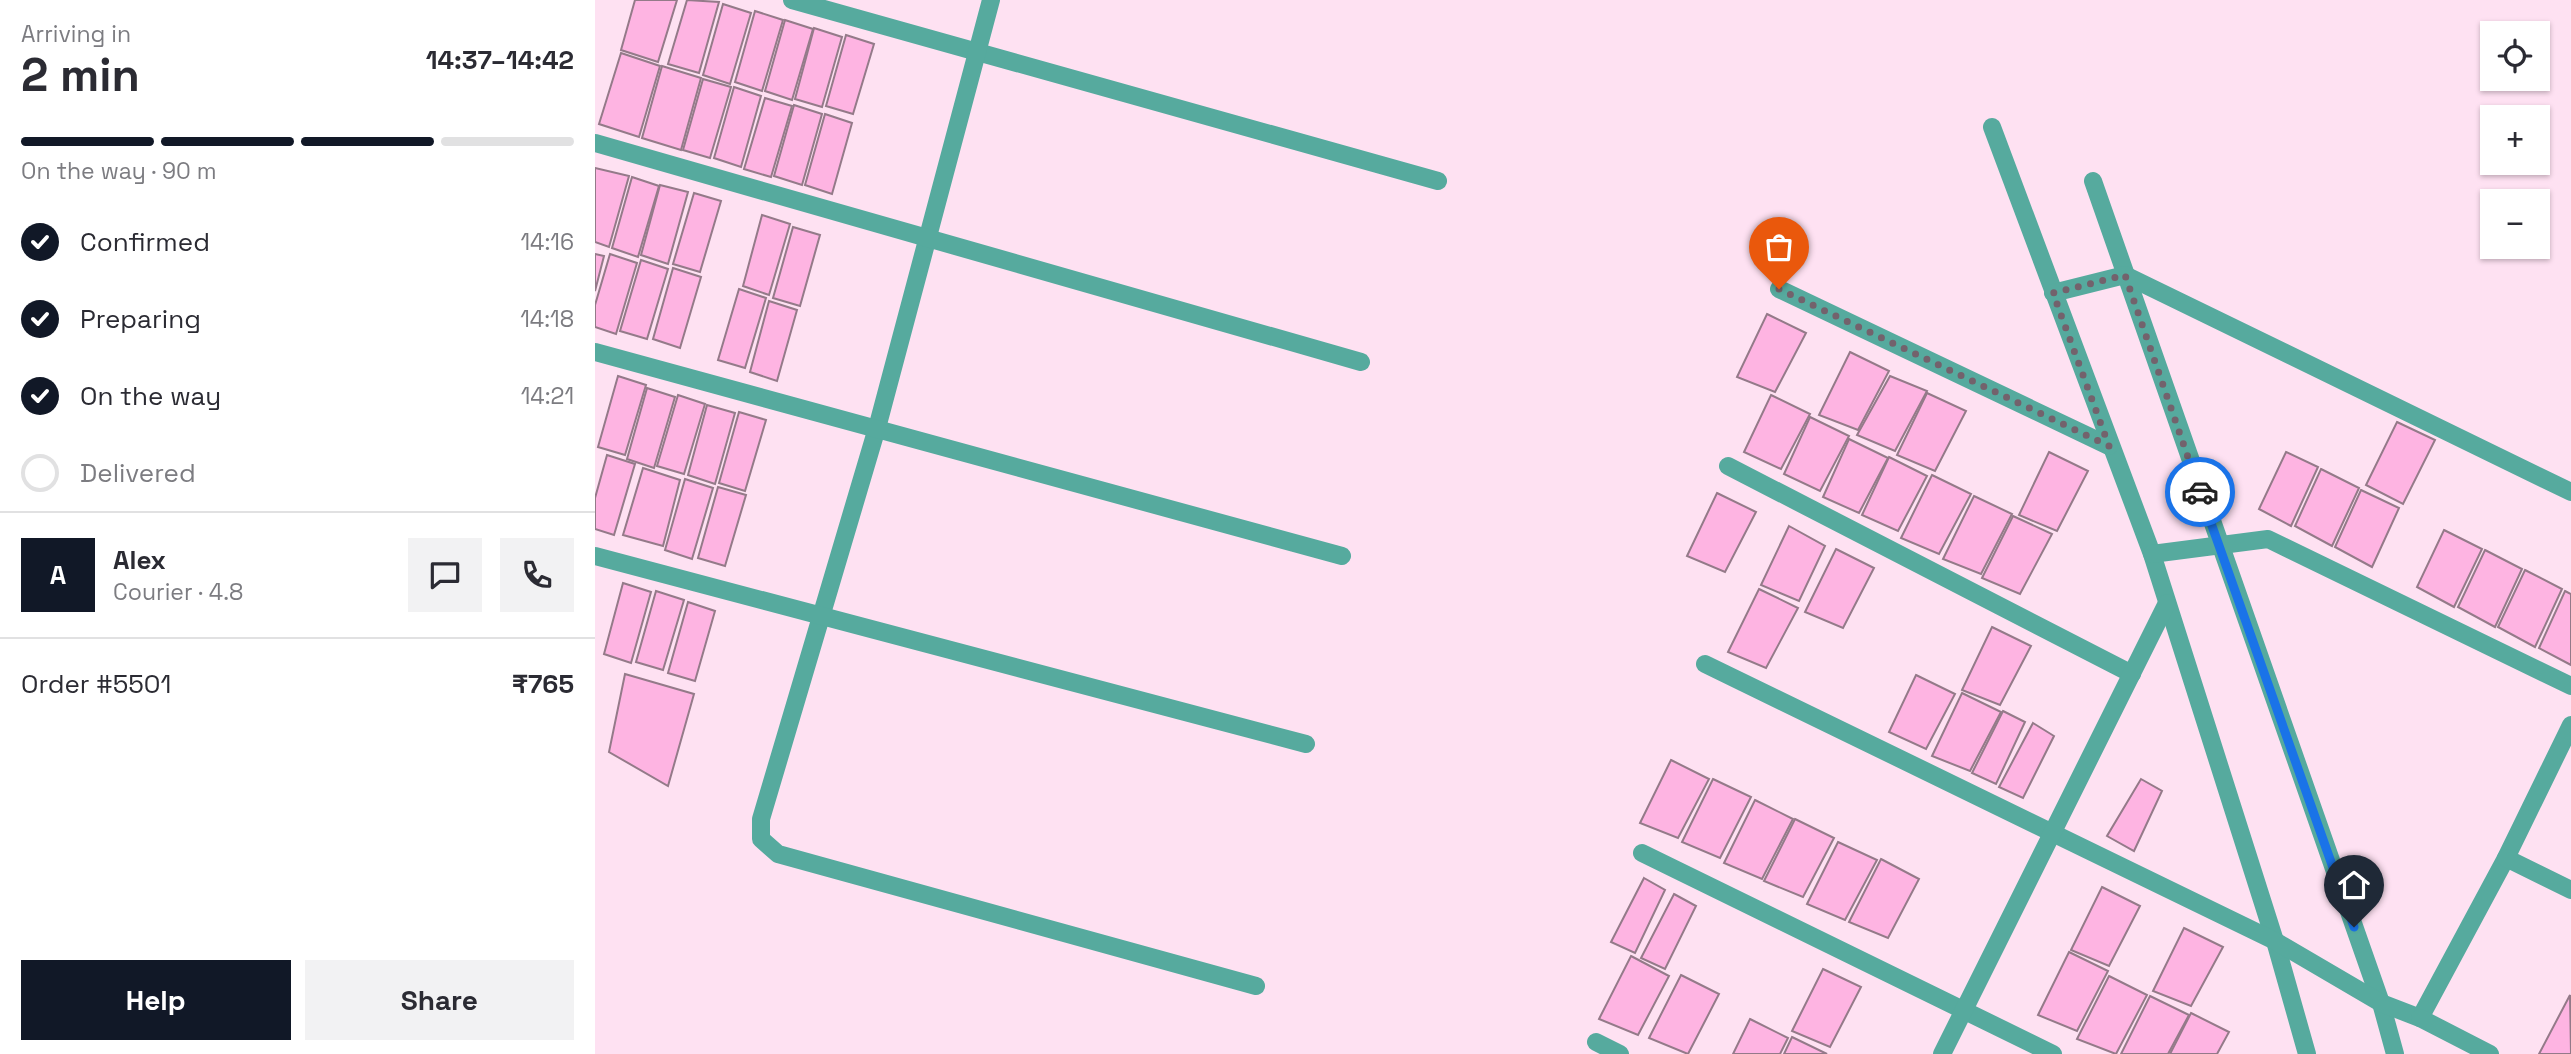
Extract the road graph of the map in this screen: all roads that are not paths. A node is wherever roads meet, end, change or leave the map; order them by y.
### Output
1 (792, 0) edge
2 (991, 0) edge
3 (977, 51) junction
4 (1992, 127) dead end
5 (595, 143) edge
6 (1438, 181) dead end
7 (2093, 181) dead end
8 (927, 240) junction
9 (2125, 275) junction
10 (1779, 289) dead end
11 (2053, 293) junction
12 (595, 352) edge
13 (1361, 362) dead end
14 (877, 428) junction
15 (2109, 446) junction
16 (1728, 466) dead end
17 (2571, 492) edge
18 (2218, 545) junction
19 (2152, 554) junction
20 (595, 556) edge
21 (1342, 556) dead end
22 (2167, 603) junction
23 (822, 614) junction
24 (1705, 664) dead end
25 (2132, 674) junction
26 (2571, 686) edge
27 (2571, 725) edge
28 (1306, 744) dead end
29 (2052, 834) junction
30 (1642, 853) dead end
31 (2506, 858) junction
32 (2571, 890) edge
33 (2275, 941) junction
34 (1256, 986) dead end
35 (2381, 1003) junction
36 (1963, 1012) junction
37 (2420, 1018) junction
38 (1596, 1042) dead end
39 (1620, 1054) edge
40 (1942, 1054) edge
41 (2053, 1054) edge
42 (2307, 1054) edge
43 (2395, 1054) edge
44 (2490, 1054) edge

1 - 3 street
2 - 3 street
3 - 6 street
3 - 8 street
4 - 11 street
5 - 8 street
7 - 9 street
8 - 13 street
8 - 14 street
9 - 11 street
9 - 17 street
9 - 18 street
10 - 15 street
11 - 15 street
12 - 14 street
14 - 21 street
14 - 23 street
15 - 19 street
16 - 25 street
18 - 19 street
18 - 26 street
18 - 35 street
19 - 22 street
20 - 23 street
22 - 25 street
22 - 33 street
23 - 28 street
23 - 34 street
24 - 29 street
25 - 29 street
27 - 31 street
29 - 33 street
29 - 36 street
30 - 36 street
31 - 32 street
31 - 37 street
33 - 35 street
33 - 42 street
35 - 37 street
35 - 43 street
36 - 40 street
36 - 41 street
37 - 44 street
38 - 39 street

